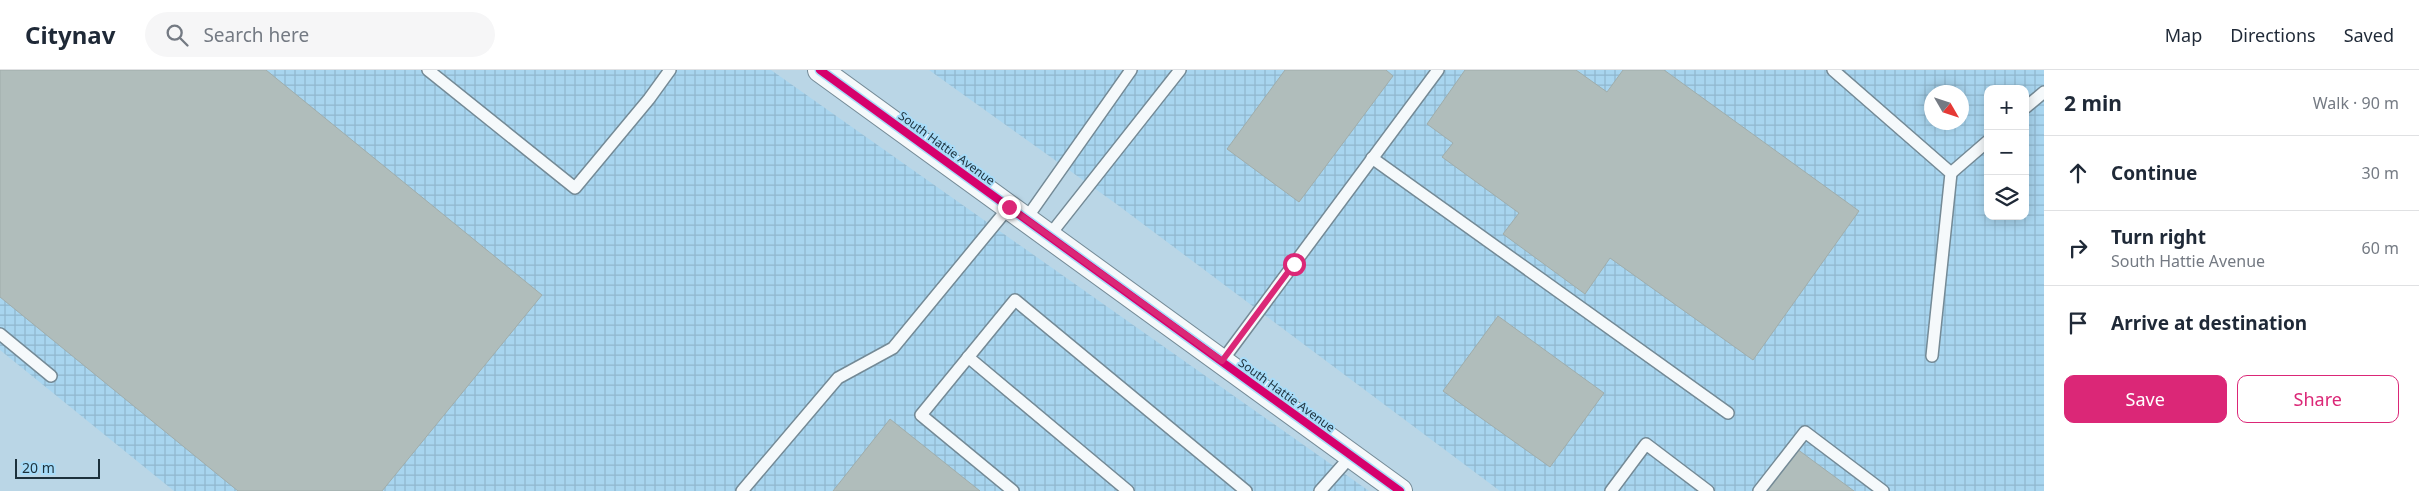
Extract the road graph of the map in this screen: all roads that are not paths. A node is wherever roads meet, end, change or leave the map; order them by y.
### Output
1 (428, 70) edge
2 (670, 70) edge
3 (820, 70) edge
4 (1131, 70) edge
5 (1180, 70) edge
6 (1438, 70) edge
7 (1833, 70) edge
8 (2044, 92) edge
9 (2029, 105) edge
10 (1984, 144) edge
11 (1372, 158) junction
12 (1951, 172) junction
13 (1018, 213) junction
14 (1049, 236) junction
15 (0, 334) edge
16 (1932, 356) dead end
17 (968, 357) junction
18 (1222, 361) junction
19 (51, 376) dead end
20 (1728, 413) dead end
21 (1351, 456) junction
22 (742, 491) edge
23 (1013, 491) edge
24 (1128, 491) edge
25 (1246, 491) edge
26 (1320, 491) edge
27 (1400, 491) edge
28 (1611, 491) edge
29 (1708, 491) edge
30 (1759, 491) edge
31 (1883, 491) edge

1 - 2 lane
3 - 13 street, South Hattie Avenue
4 - 13 lane
5 - 14 lane
6 - 11 lane
7 - 12 lane
8 - 9 lane
10 - 12 lane
11 - 18 lane
11 - 20 lane
12 - 16 lane
13 - 14 street, South Hattie Avenue
13 - 22 lane
14 - 18 street, South Hattie Avenue
15 - 19 lane
17 - 23 lane
17 - 24 lane
17 - 25 lane
18 - 21 street, South Hattie Avenue
21 - 26 lane
21 - 27 street, South Hattie Avenue
28 - 29 lane
30 - 31 lane

